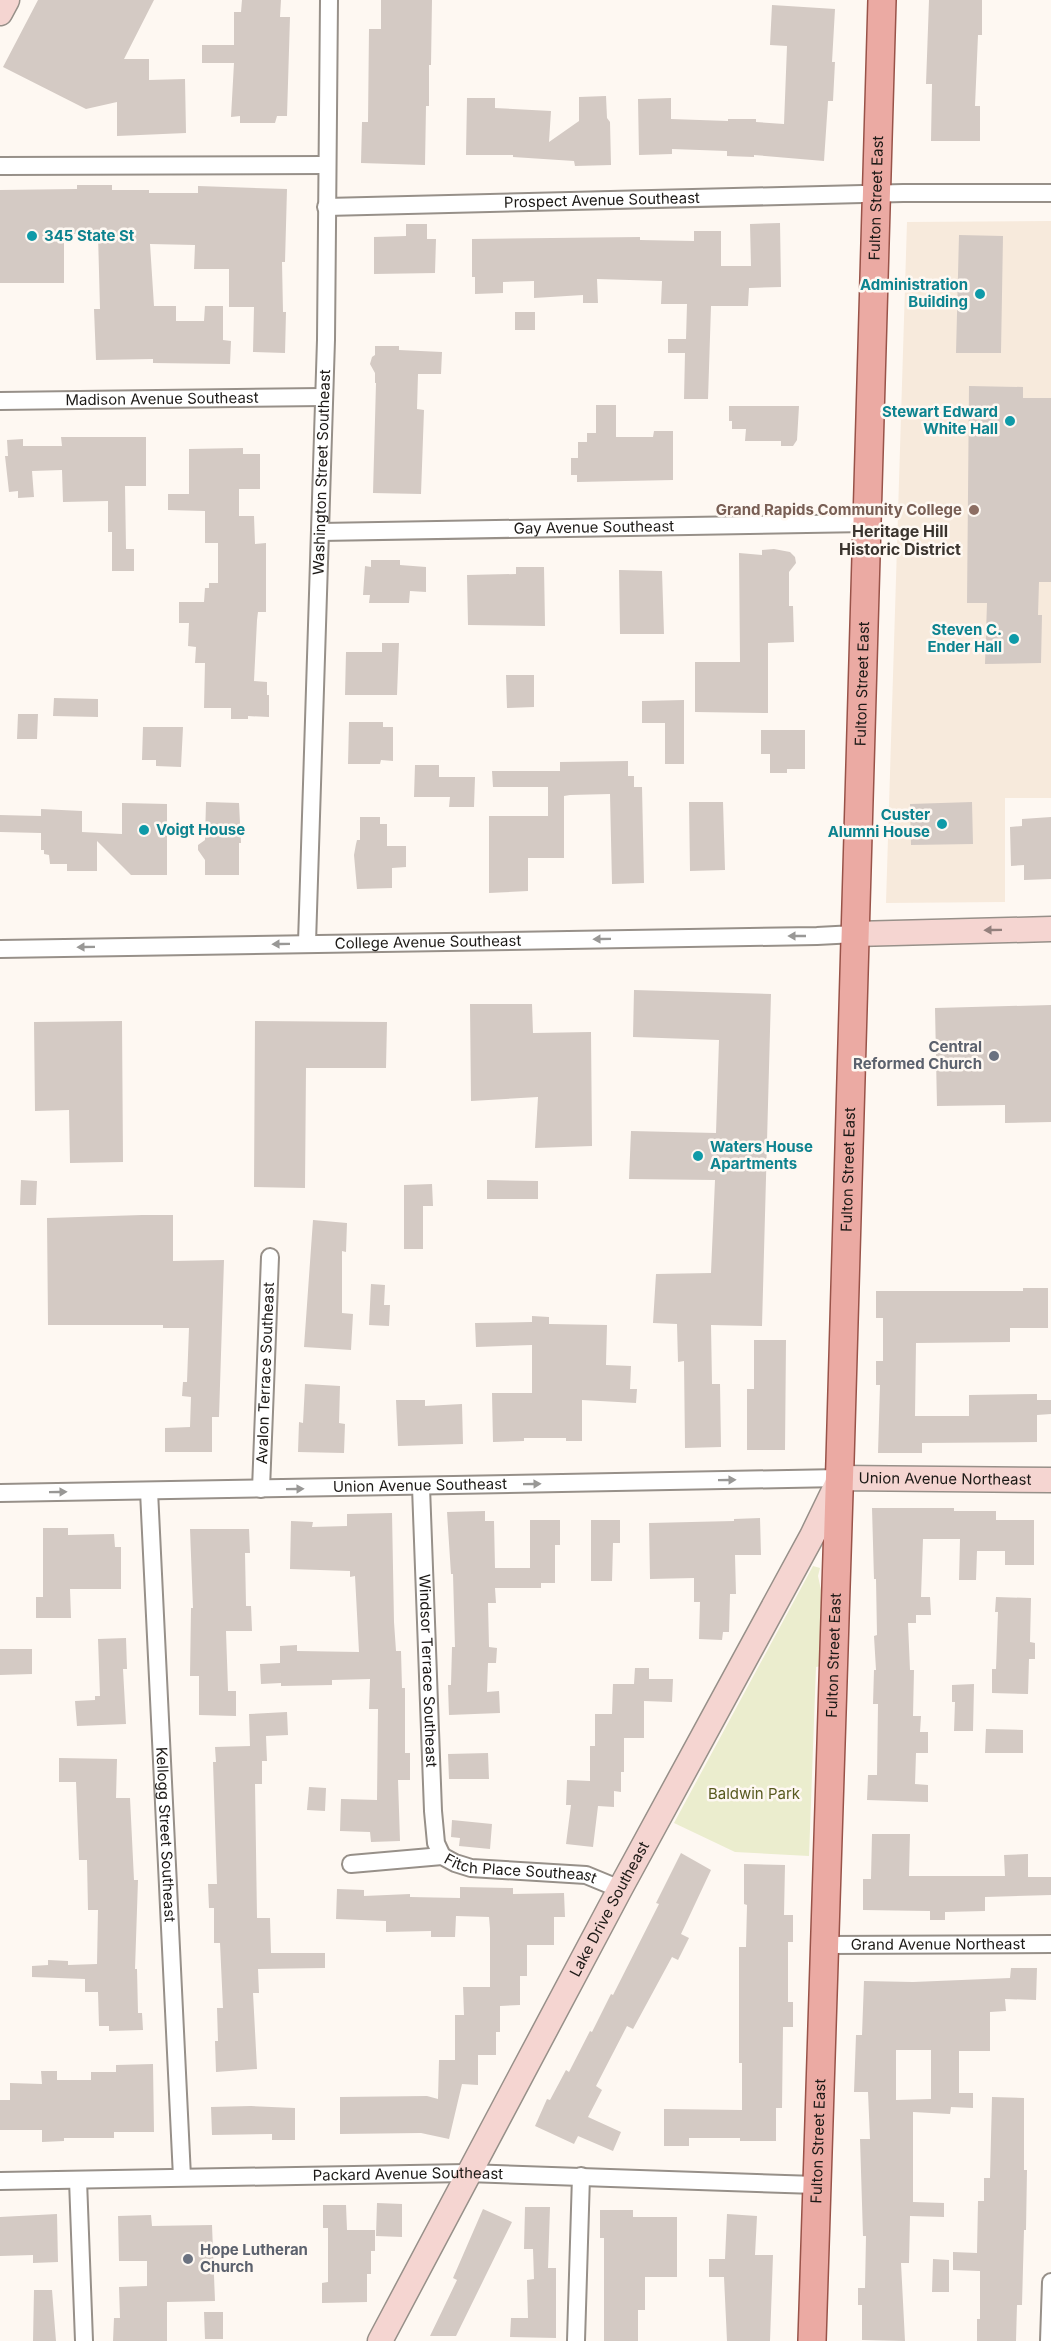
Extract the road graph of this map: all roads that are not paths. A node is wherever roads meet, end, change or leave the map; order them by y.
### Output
1 (7, 0) edge
2 (329, 0) edge
3 (882, 0) edge
4 (0, 13) edge
5 (326, 165) junction
6 (0, 166) edge
7 (1051, 193) edge
8 (877, 194) junction
9 (326, 207) junction
10 (323, 397) junction
11 (0, 401) edge
12 (867, 523) junction
13 (320, 532) junction
14 (1051, 929) edge
15 (855, 934) junction
16 (307, 943) junction
17 (0, 949) edge
18 (270, 1257) dead end
19 (840, 1478) junction
20 (1051, 1480) edge
21 (421, 1487) junction
22 (261, 1489) junction
23 (149, 1491) junction
24 (0, 1493) edge
25 (442, 1856) junction
26 (351, 1864) dead end
27 (620, 1889) junction
28 (1051, 1944) edge
29 (824, 1945) junction
30 (467, 2173) junction
31 (581, 2176) junction
32 (182, 2177) junction
33 (78, 2180) junction
34 (0, 2181) edge
35 (816, 2185) junction
36 (1051, 2282) edge
37 (84, 2341) edge
38 (380, 2341) edge
39 (576, 2341) edge
40 (812, 2341) edge
41 (1049, 2341) edge

1 - 4 main road
2 - 5 street, Washington Street Southeast
3 - 8 main road, Fulton Street East
5 - 6 street
5 - 9 street, Washington Street Southeast
7 - 8 street, Prospect Avenue Southeast
8 - 9 street, Prospect Avenue Southeast
8 - 12 main road, Fulton Street East
9 - 10 street, Washington Street Southeast
10 - 11 street, Madison Avenue Southeast
10 - 13 street, Washington Street Southeast
12 - 13 street, Gay Avenue Southeast
12 - 15 main road, Fulton Street East
13 - 16 street, Washington Street Southeast
14 -> 15 main road
15 -> 16 street, College Avenue Southeast
15 - 19 main road, Fulton Street East
16 -> 17 street, College Avenue Southeast
18 - 22 street, Avalon Terrace Southeast
19 - 20 main road, Union Avenue Northeast
21 -> 19 street, Union Avenue Southeast
19 - 27 main road, Lake Drive Southeast
19 - 29 main road, Fulton Street East
22 -> 21 street, Union Avenue Southeast
21 - 25 street, Windsor Terrace Southeast
22 - 23 street, Union Avenue Southeast
24 -> 23 street, Union Avenue Southeast
23 - 32 street, Kellogg Street Southeast
25 - 26 street, Fitch Place Southeast
25 - 27 street, Fitch Place Southeast
27 - 30 main road, Lake Drive Southeast
28 - 29 street, Grand Avenue Northeast
29 - 35 main road, Fulton Street East
30 - 31 street, Packard Avenue Southeast
30 - 32 street, Packard Avenue Southeast
30 - 38 main road, Lake Drive Southeast
31 - 35 street, Packard Avenue Southeast
31 - 39 street
32 - 33 street, Packard Avenue Southeast
33 - 34 street, Packard Avenue Southeast
33 - 37 street
35 - 40 main road, Fulton Street East
36 - 41 street

